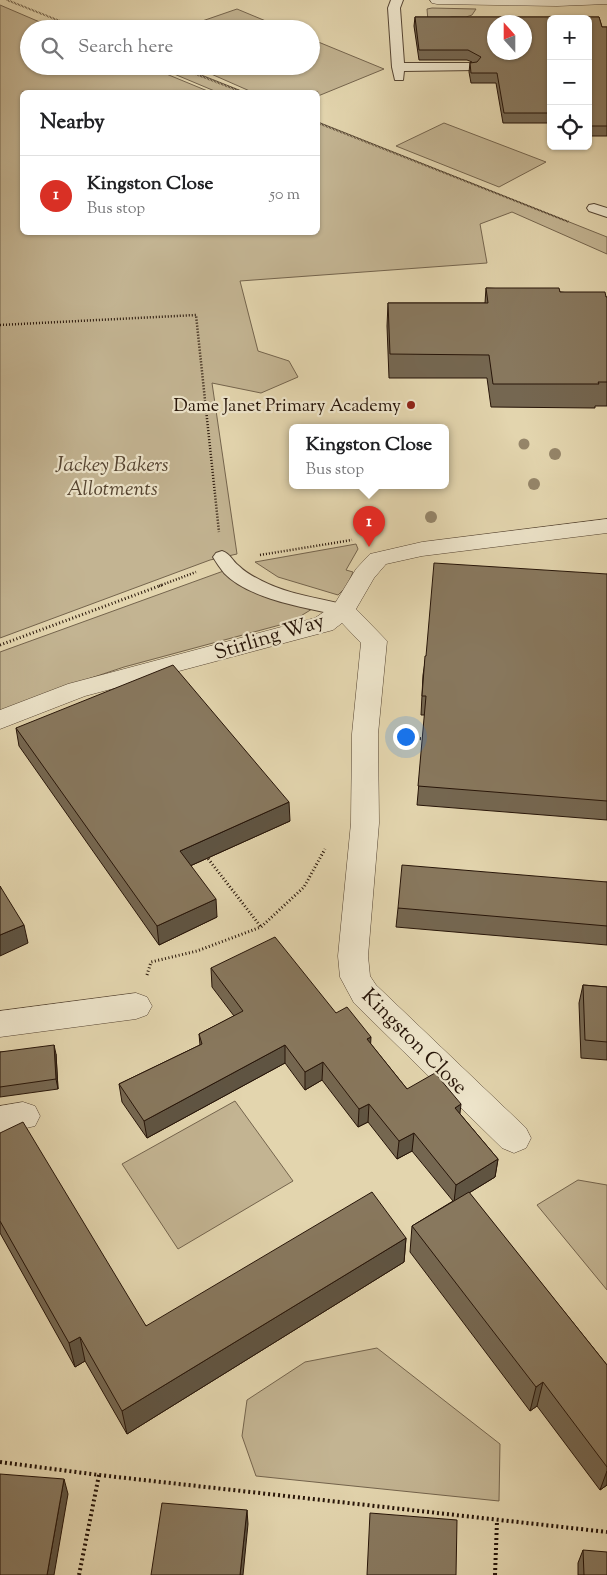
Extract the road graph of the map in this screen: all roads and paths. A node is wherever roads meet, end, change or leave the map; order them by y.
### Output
1 (7, 0) edge
2 (397, 0) edge
3 (437, 0) edge
4 (607, 0) edge
5 (57, 20) edge
6 (472, 67) edge
7 (198, 75) edge
8 (237, 90) edge
9 (320, 123) edge
10 (571, 222) dead end
11 (0, 325) edge
12 (607, 526) edge
13 (361, 538) dead end
14 (223, 560) junction
15 (343, 610) junction
16 (0, 645) edge
17 (0, 720) edge
18 (366, 734) junction
19 (433, 739) edge
20 (365, 823) junction
21 (204, 854) edge
22 (261, 927) junction
23 (136, 1006) joint
24 (0, 1024) edge
25 (514, 1138) dead end
26 (0, 1462) edge
27 (100, 1475) junction
28 (497, 1521) junction
29 (607, 1532) edge
30 (79, 1575) edge
31 (495, 1575) edge

1 - 5 path
2 - 6 lane
3 - 4 street
7 - 8 path
9 - 10 path
11 - 14 path
12 - 15 street, Stirling Way
13 - 14 path
14 - 15 lane
14 - 16 path
15 - 17 street, Stirling Way
15 - 18 street, Kingston Close
18 - 19 path
18 - 20 street, Kingston Close
20 - 22 path
20 - 25 street, Kingston Close
21 - 22 path
22 - 23 path
23 - 24 street
26 - 27 path
27 - 28 path
27 - 30 path
28 - 29 path
28 - 31 path

